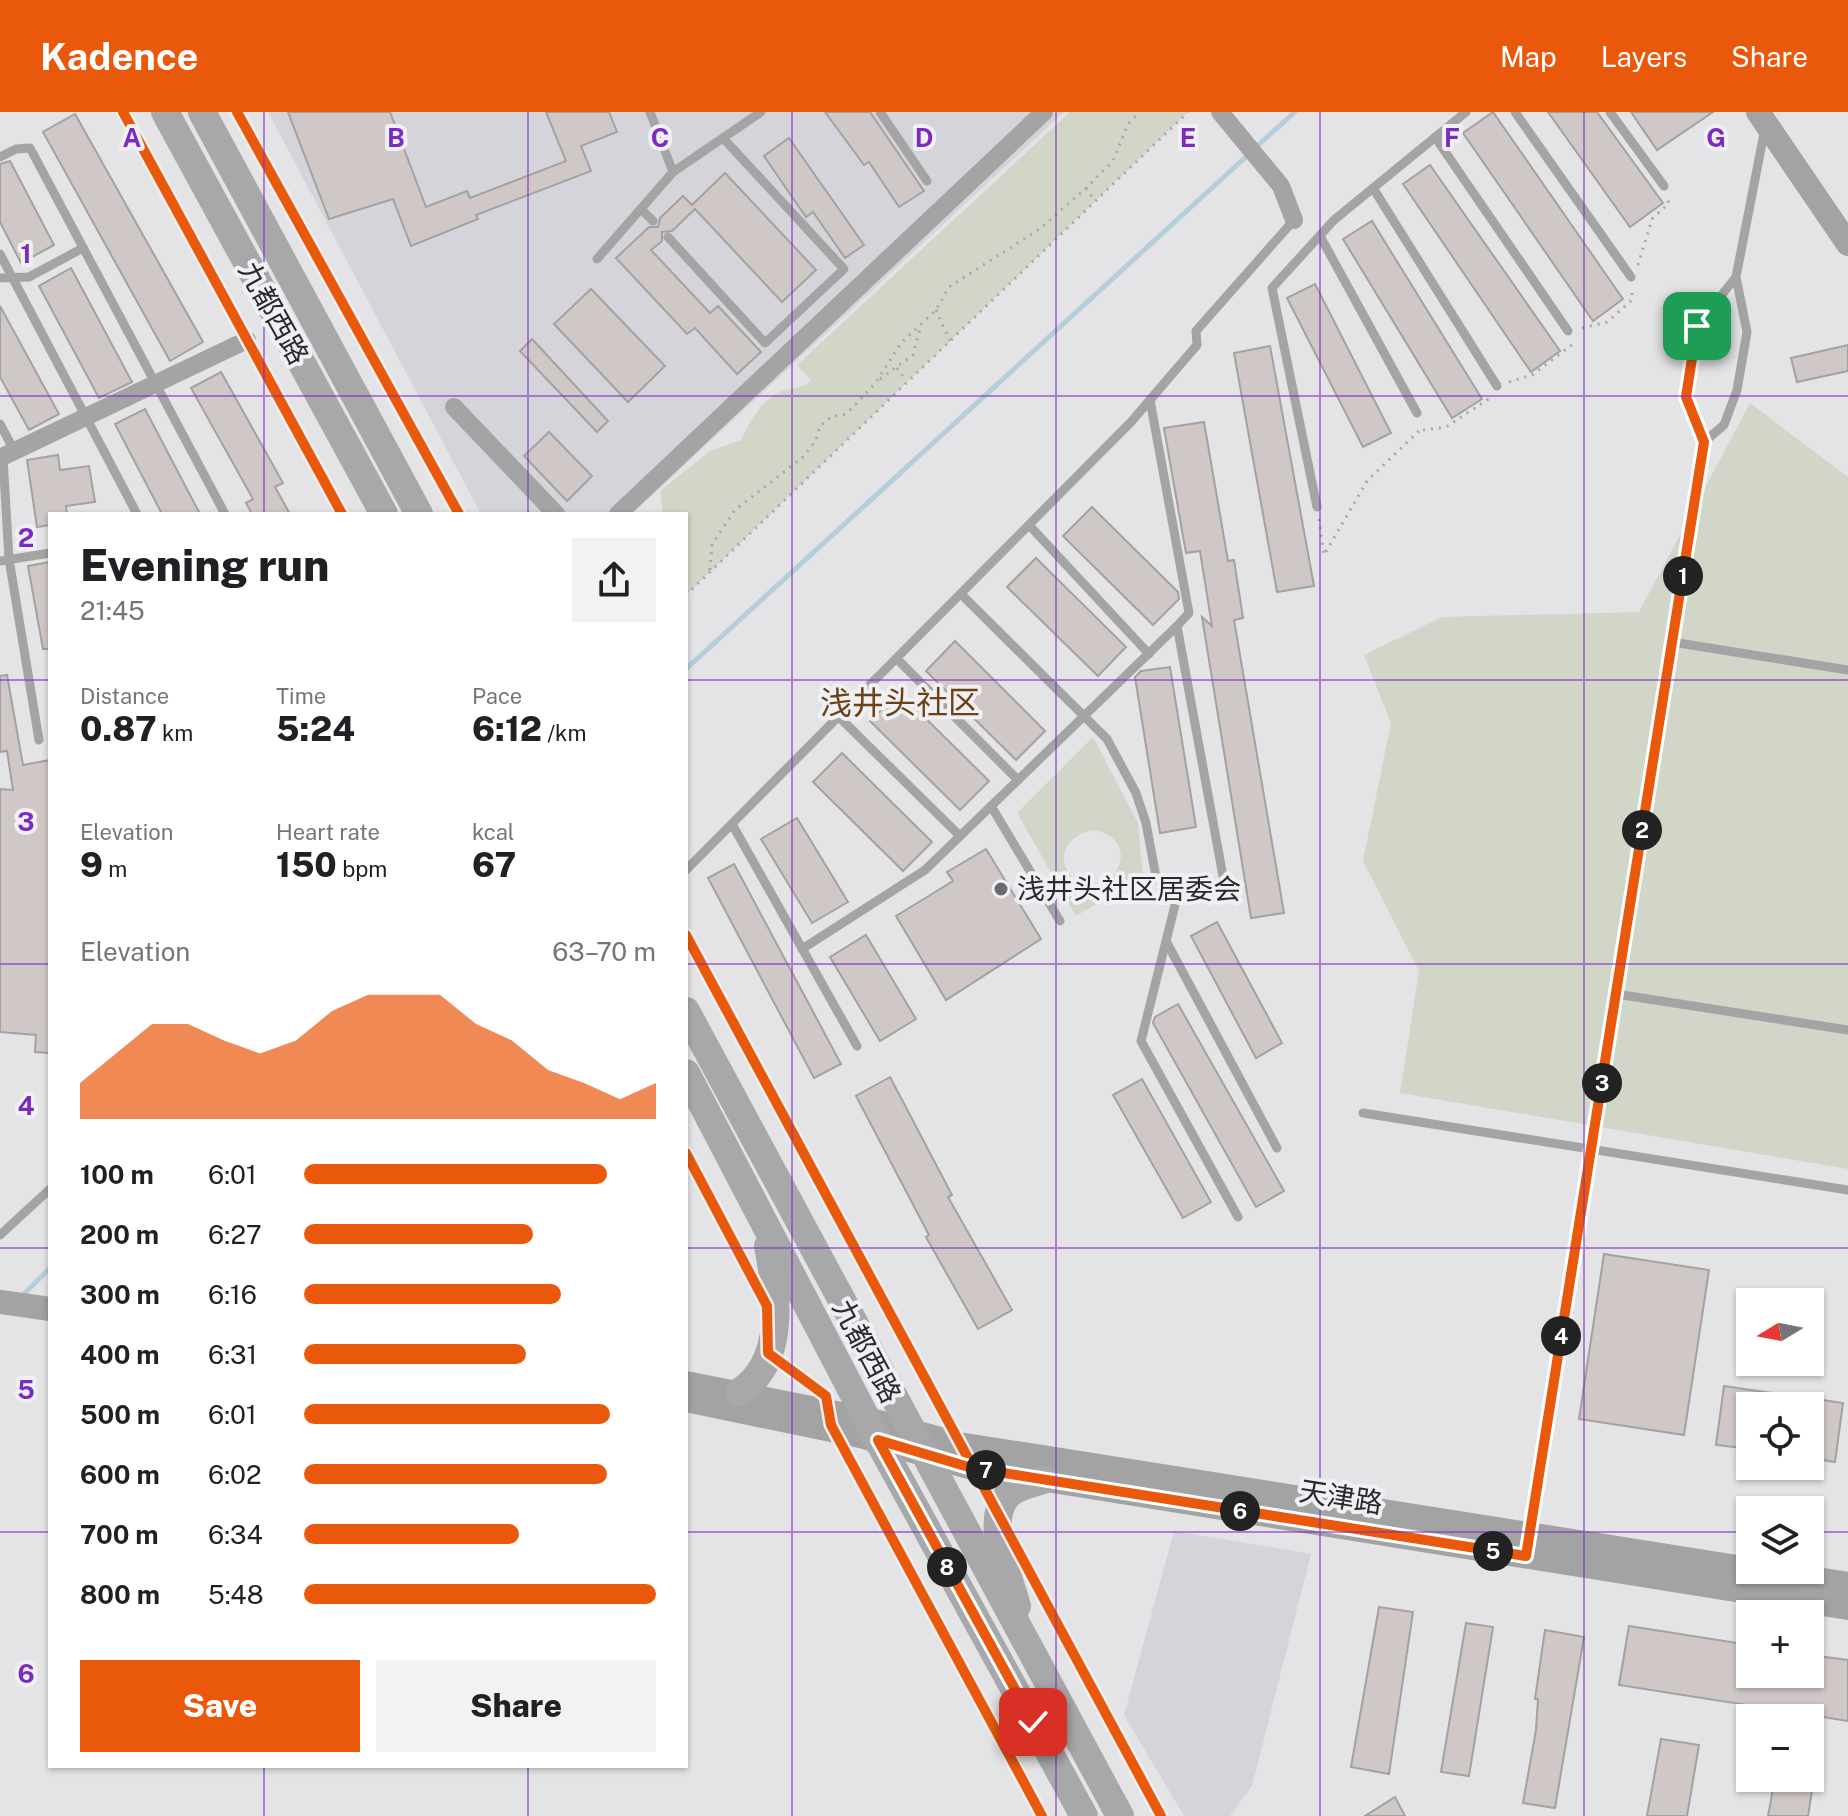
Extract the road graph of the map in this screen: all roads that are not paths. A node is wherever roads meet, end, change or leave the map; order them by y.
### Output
1 (165, 112) edge
2 (202, 112) edge
3 (650, 112) edge
4 (761, 112) edge
5 (880, 112) edge
6 (1044, 112) edge
7 (1220, 112) edge
8 (1466, 112) edge
9 (1515, 112) edge
10 (1610, 112) edge
11 (1767, 116) edge
12 (1435, 137) junction
13 (723, 138) junction
14 (0, 157) edge
15 (673, 172) junction
16 (927, 181) dead end
17 (1664, 186) dead end
18 (1373, 188) junction
19 (641, 209) junction
20 (1294, 220) joint
21 (653, 221) dead end
22 (1845, 228) edge
23 (1320, 236) junction
24 (668, 237) dead end
25 (83, 248) junction
26 (0, 254) edge
27 (597, 259) dead end
28 (1631, 277) dead end
29 (1736, 277) junction
30 (0, 278) edge
31 (13, 278) junction
32 (1568, 331) dead end
33 (247, 340) dead end
34 (156, 384) junction
35 (1497, 386) dead end
36 (1150, 400) junction
37 (454, 407) dead end
38 (1417, 413) road end
39 (86, 418) junction
40 (0, 424) edge
41 (1704, 442) junction
42 (6, 456) edge
43 (1317, 507) road end
44 (136, 512) edge
45 (224, 512) edge
46 (383, 512) edge
47 (418, 512) edge
48 (554, 512) edge
49 (620, 512) edge
50 (1029, 525) junction
51 (48, 553) edge
52 (4, 560) edge
53 (961, 594) junction
54 (1177, 626) junction
55 (1672, 642) junction
56 (1149, 654) junction
57 (897, 659) junction
58 (1848, 670) edge
59 (1086, 715) junction
60 (839, 717) junction
61 (39, 740) dead end
62 (1018, 780) junction
63 (991, 806) junction
64 (732, 824) junction
65 (960, 836) junction
66 (688, 868) edge
67 (1177, 897) junction
68 (1060, 921) dead end
69 (1166, 941) junction
70 (802, 949) junction
71 (1616, 994) junction
72 (688, 1015) edge
73 (1848, 1030) edge
74 (857, 1046) dead end
75 (688, 1077) edge
76 (1363, 1113) dead end
77 (1277, 1148) dead end
78 (1591, 1149) junction
79 (1848, 1190) edge
80 (48, 1191) edge
81 (760, 1210) junction
82 (1238, 1217) dead end
83 (0, 1235) edge
84 (0, 1286) edge
85 (48, 1293) edge
86 (0, 1302) edge
87 (48, 1309) edge
88 (688, 1383) edge
89 (739, 1392) junction
90 (688, 1400) edge
91 (872, 1430) junction
92 (915, 1441) junction
93 (1043, 1480) junction
94 (1528, 1545) junction
95 (1736, 1567) edge
96 (1824, 1580) edge
97 (1848, 1584) edge
98 (1848, 1608) edge
99 (1027, 1646) junction
100 (1084, 1816) edge
101 (1120, 1816) edge

1 - 46 main road, 九都西路
2 - 47 main road, 九都西路
3 - 15 lane
4 - 13 lane
5 - 16 lane
6 - 49 street
7 - 20 street
8 - 12 lane
9 - 28 lane
10 - 17 lane
11 - 22 main road
11 - 29 lane
12 - 18 lane
12 - 32 lane
13 - 15 lane
13 - 24 lane
14 - 25 lane
15 - 19 lane
18 - 23 lane
18 - 35 lane
19 - 21 lane
19 - 27 lane
20 - 36 lane
23 - 38 lane
23 - 43 lane
25 - 31 lane
25 - 34 lane
26 - 31 lane
29 - 41 lane
29 - 41 lane
30 - 31 lane
31 - 39 lane
33 - 34 street
34 - 39 street
34 - 45 lane
36 - 50 lane
36 - 54 lane
37 - 48 street
39 - 42 street
39 - 44 lane
40 - 42 lane
41 - 55 lane
42 - 52 lane
50 - 53 lane
50 - 56 lane
51 - 52 lane
52 - 61 lane
53 - 57 lane
53 - 59 lane
54 - 56 lane
54 - 67 lane
55 - 58 lane
55 - 71 lane
56 - 59 lane
57 - 60 lane
57 - 62 lane
59 - 62 lane
59 - 67 lane
60 - 64 lane
60 - 65 lane
62 - 63 lane
63 - 65 lane
63 - 68 lane
64 - 66 lane
64 - 70 lane
65 - 70 lane
67 - 69 lane
69 - 77 lane
69 - 82 lane
70 - 74 lane
71 - 73 lane
71 - 78 lane
72 - 92 main road, 九都西路
75 - 81 main road, 九都西路
76 - 78 lane
78 - 79 lane
78 - 94 lane
80 - 83 lane
81 - 89 main road
81 - 91 main road, 九都西路
84 - 85 main road
86 - 87 main road
88 - 89 main road, 天津路
89 - 91 main road, 天津路
90 - 91 main road, 天津路
91 - 92 main road, 天津路
91 - 100 main road, 九都西路
92 - 93 main road, 天津路
92 - 94 main road, 天津路
92 - 99 main road, 九都西路
93 - 94 main road, 天津路
93 - 99 main road
94 - 95 main road, 天津路
94 - 98 main road, 天津路
96 - 97 main road
99 - 101 main road, 九都西路

